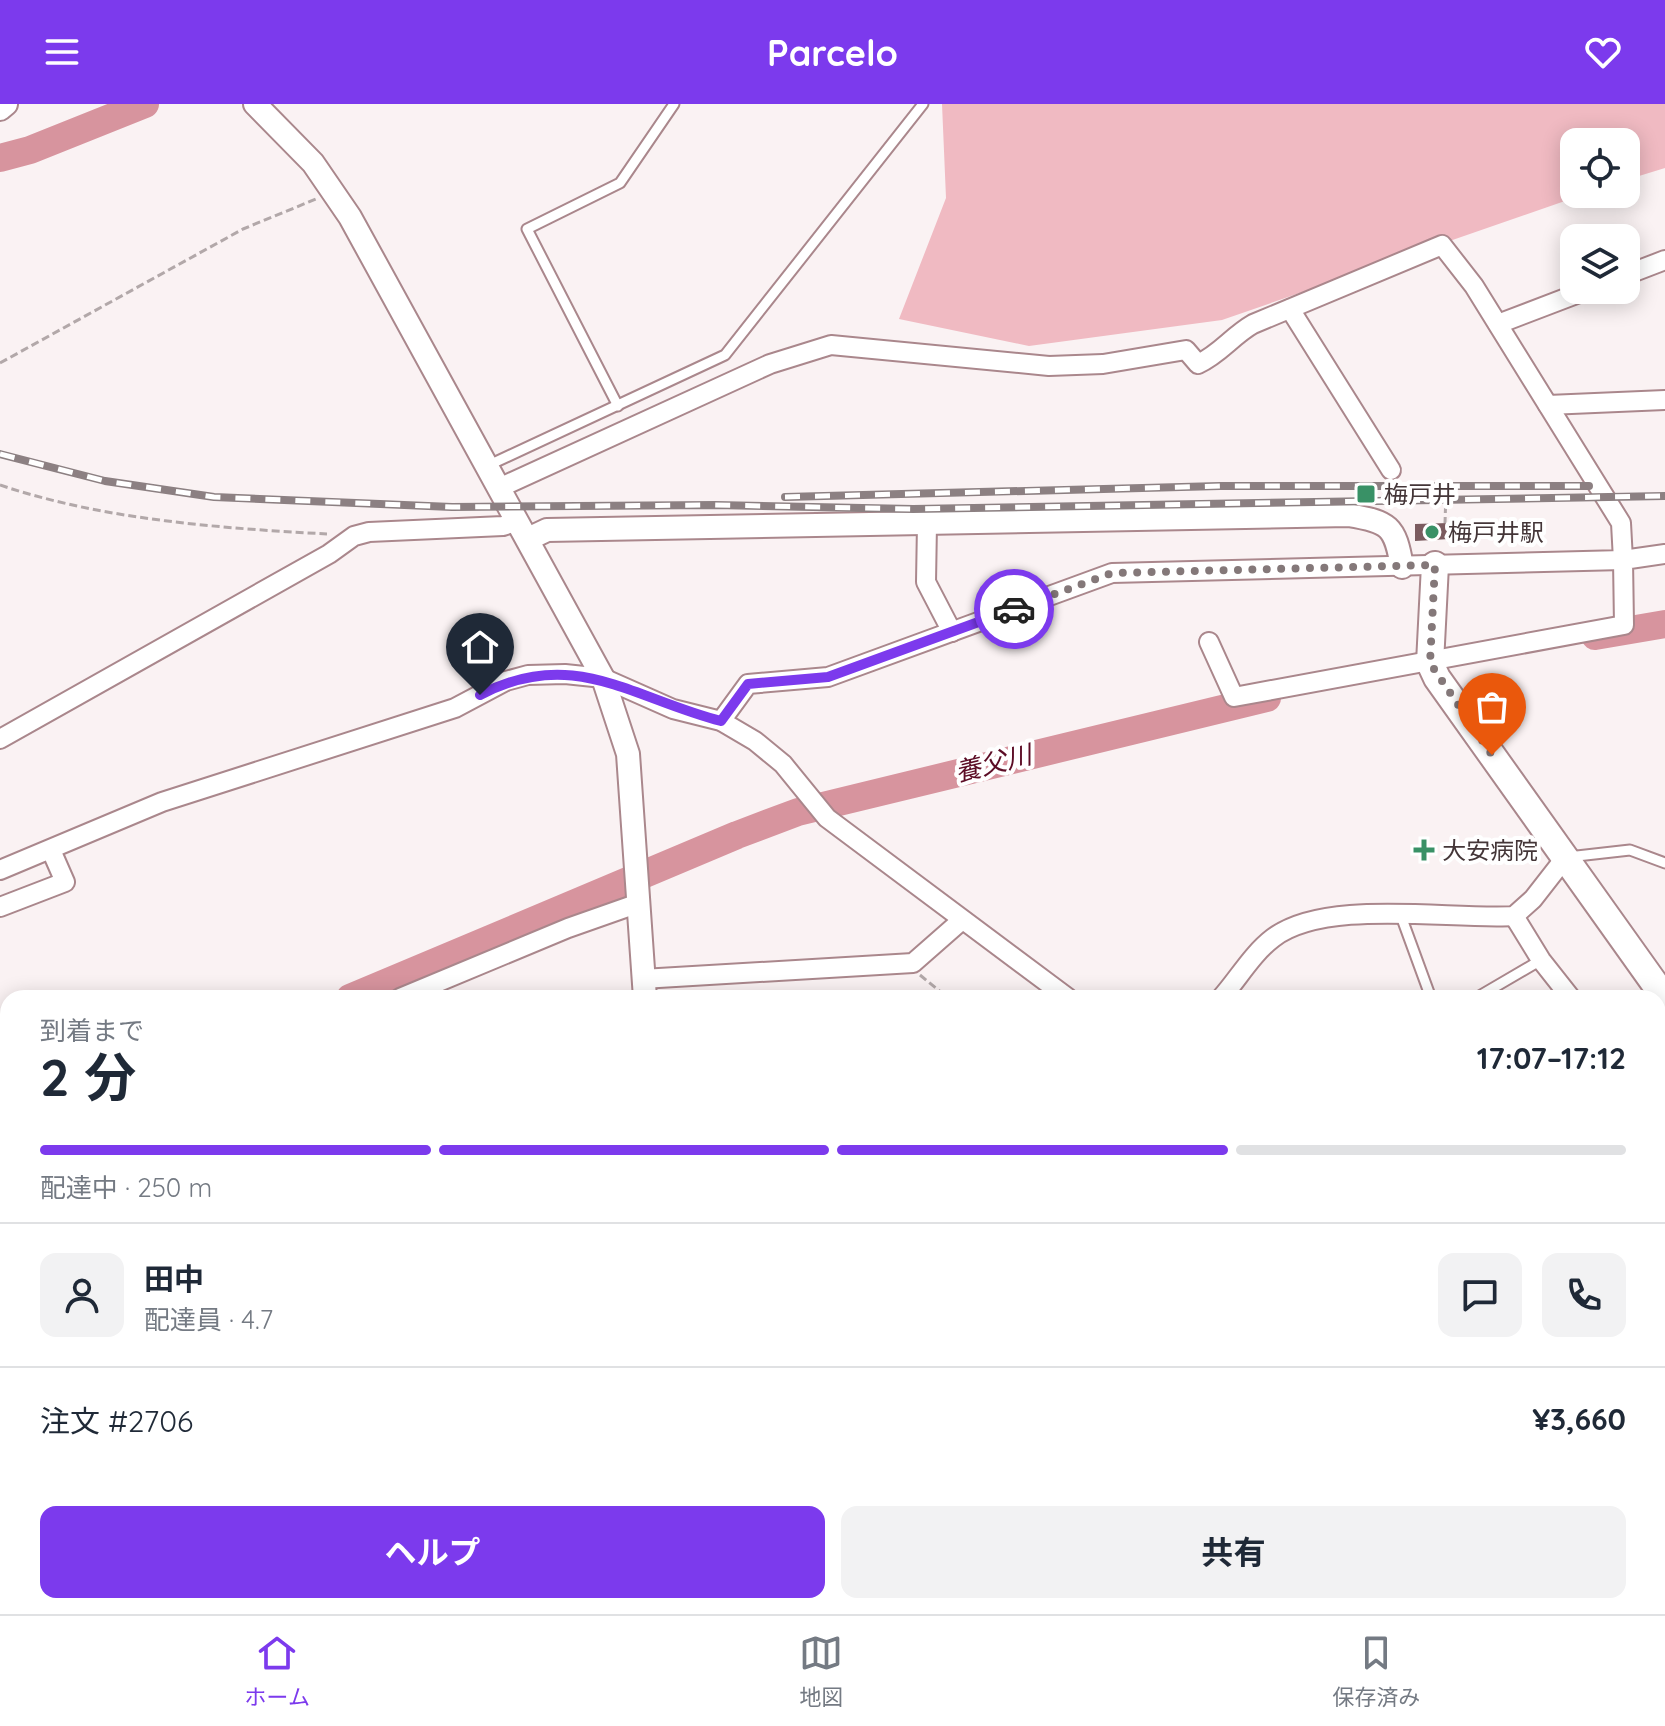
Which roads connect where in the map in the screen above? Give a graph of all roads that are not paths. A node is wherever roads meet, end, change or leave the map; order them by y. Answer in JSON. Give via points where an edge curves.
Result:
{"nodes":[{"id":1,"x":6,"y":104,"type":"edge"},
{"id":2,"x":255,"y":104,"type":"edge"},
{"id":3,"x":674,"y":104,"type":"edge"},
{"id":4,"x":923,"y":104,"type":"edge"},
{"id":5,"x":0,"y":109,"type":"edge"},
{"id":6,"x":1665,"y":260,"type":"edge"},
{"id":7,"x":1640,"y":270,"type":"edge"},
{"id":8,"x":1560,"y":300,"type":"edge"},
{"id":9,"x":1290,"y":309,"type":"junction"},
{"id":10,"x":1498,"y":324,"type":"junction"},
{"id":11,"x":1665,"y":400,"type":"edge"},
{"id":12,"x":1548,"y":405,"type":"junction"},
{"id":13,"x":618,"y":406,"type":"junction"},
{"id":14,"x":487,"y":466,"type":"junction"},
{"id":15,"x":1391,"y":470,"type":"dead end"},
{"id":16,"x":499,"y":488,"type":"junction"},
{"id":17,"x":927,"y":524,"type":"junction"},
{"id":18,"x":523,"y":530,"type":"junction"},
{"id":19,"x":1665,"y":554,"type":"edge"},
{"id":20,"x":1623,"y":560,"type":"junction"},
{"id":21,"x":1435,"y":565,"type":"junction"},
{"id":22,"x":1402,"y":567,"type":"junction"},
{"id":23,"x":952,"y":632,"type":"junction"},
{"id":24,"x":1209,"y":642,"type":"dead end"},
{"id":25,"x":1432,"y":667,"type":"junction"},
{"id":26,"x":603,"y":678,"type":"junction"},
{"id":27,"x":721,"y":721,"type":"junction"},
{"id":28,"x":0,"y":739,"type":"edge"},
{"id":29,"x":51,"y":850,"type":"junction"},
{"id":30,"x":1565,"y":858,"type":"junction"},
{"id":31,"x":1665,"y":863,"type":"edge"},
{"id":32,"x":0,"y":870,"type":"edge"},
{"id":33,"x":638,"y":899,"type":"junction"},
{"id":34,"x":0,"y":907,"type":"edge"},
{"id":35,"x":1401,"y":916,"type":"junction"},
{"id":36,"x":1514,"y":916,"type":"junction"},
{"id":37,"x":962,"y":920,"type":"junction"},
{"id":38,"x":1541,"y":960,"type":"junction"},
{"id":39,"x":643,"y":988,"type":"edge"},
{"id":40,"x":419,"y":990,"type":"edge"},
{"id":41,"x":1057,"y":990,"type":"edge"},
{"id":42,"x":1227,"y":990,"type":"edge"},
{"id":43,"x":1428,"y":990,"type":"edge"},
{"id":44,"x":1490,"y":990,"type":"edge"},
{"id":45,"x":1565,"y":990,"type":"edge"},
{"id":46,"x":1659,"y":990,"type":"edge"},
{"id":47,"x":154,"y":1614,"type":"edge"},
{"id":48,"x":239,"y":1614,"type":"edge"}],
"edges":[{"from":1,"to":5,"type":"street"},
{"from":2,"to":14,"type":"street","via":[[335,191]]},
{"from":3,"to":13,"type":"lane","via":[[620,183],[527,229]]},
{"from":4,"to":13,"type":"lane","via":[[725,355]]},
{"from":6,"to":7,"type":"street"},
{"from":8,"to":10,"type":"street"},
{"from":9,"to":10,"type":"street","via":[[1442,245]]},
{"from":9,"to":15,"type":"street"},
{"from":9,"to":16,"type":"street","via":[[1239,332],[1216,356],[1198,364],[1186,350],[1103,364],[1049,366],[831,345],[770,364]]},
{"from":10,"to":12,"type":"street"},
{"from":11,"to":12,"type":"street"},
{"from":12,"to":20,"type":"street","via":[[1621,523]]},
{"from":13,"to":14,"type":"lane"},
{"from":14,"to":16,"type":"street"},
{"from":16,"to":18,"type":"street"},
{"from":17,"to":18,"type":"street"},
{"from":17,"to":22,"type":"street","via":[[1348,515],[1383,521],[1396,536]]},
{"from":17,"to":23,"type":"street","via":[[926,582]]},
{"from":18,"to":26,"type":"street"},
{"from":18,"to":28,"type":"street","via":[[503,526],[354,536]]},
{"from":19,"to":20,"type":"street"},
{"from":20,"to":21,"type":"street"},
{"from":20,"to":25,"type":"street","via":[[1624,625]]},
{"from":21,"to":22,"type":"street"},
{"from":21,"to":25,"type":"main road"},
{"from":22,"to":23,"type":"street","via":[[1112,573]]},
{"from":23,"to":27,"type":"street","via":[[828,677],[748,684]]},
{"from":24,"to":25,"type":"street","via":[[1234,697]]},
{"from":25,"to":30,"type":"main road"},
{"from":26,"to":27,"type":"street","via":[[673,709]]},
{"from":26,"to":29,"type":"street","via":[[528,675],[506,681],[455,708],[162,802]]},
{"from":26,"to":33,"type":"street","via":[[628,754]]},
{"from":27,"to":37,"type":"street","via":[[783,764],[827,818]]},
{"from":29,"to":32,"type":"street"},
{"from":29,"to":34,"type":"street","via":[[65,882]]},
{"from":30,"to":31,"type":"lane","via":[[1630,850]]},
{"from":30,"to":36,"type":"street"},
{"from":30,"to":46,"type":"main road"},
{"from":33,"to":39,"type":"street"},
{"from":33,"to":40,"type":"street"},
{"from":35,"to":36,"type":"street"},
{"from":35,"to":42,"type":"street","via":[[1341,916],[1291,927],[1258,952]]},
{"from":35,"to":43,"type":"lane"},
{"from":36,"to":38,"type":"street"},
{"from":37,"to":39,"type":"street","via":[[913,963]]},
{"from":37,"to":41,"type":"street"},
{"from":38,"to":44,"type":"lane"},
{"from":38,"to":45,"type":"street"},
{"from":47,"to":48,"type":"street"}]}
